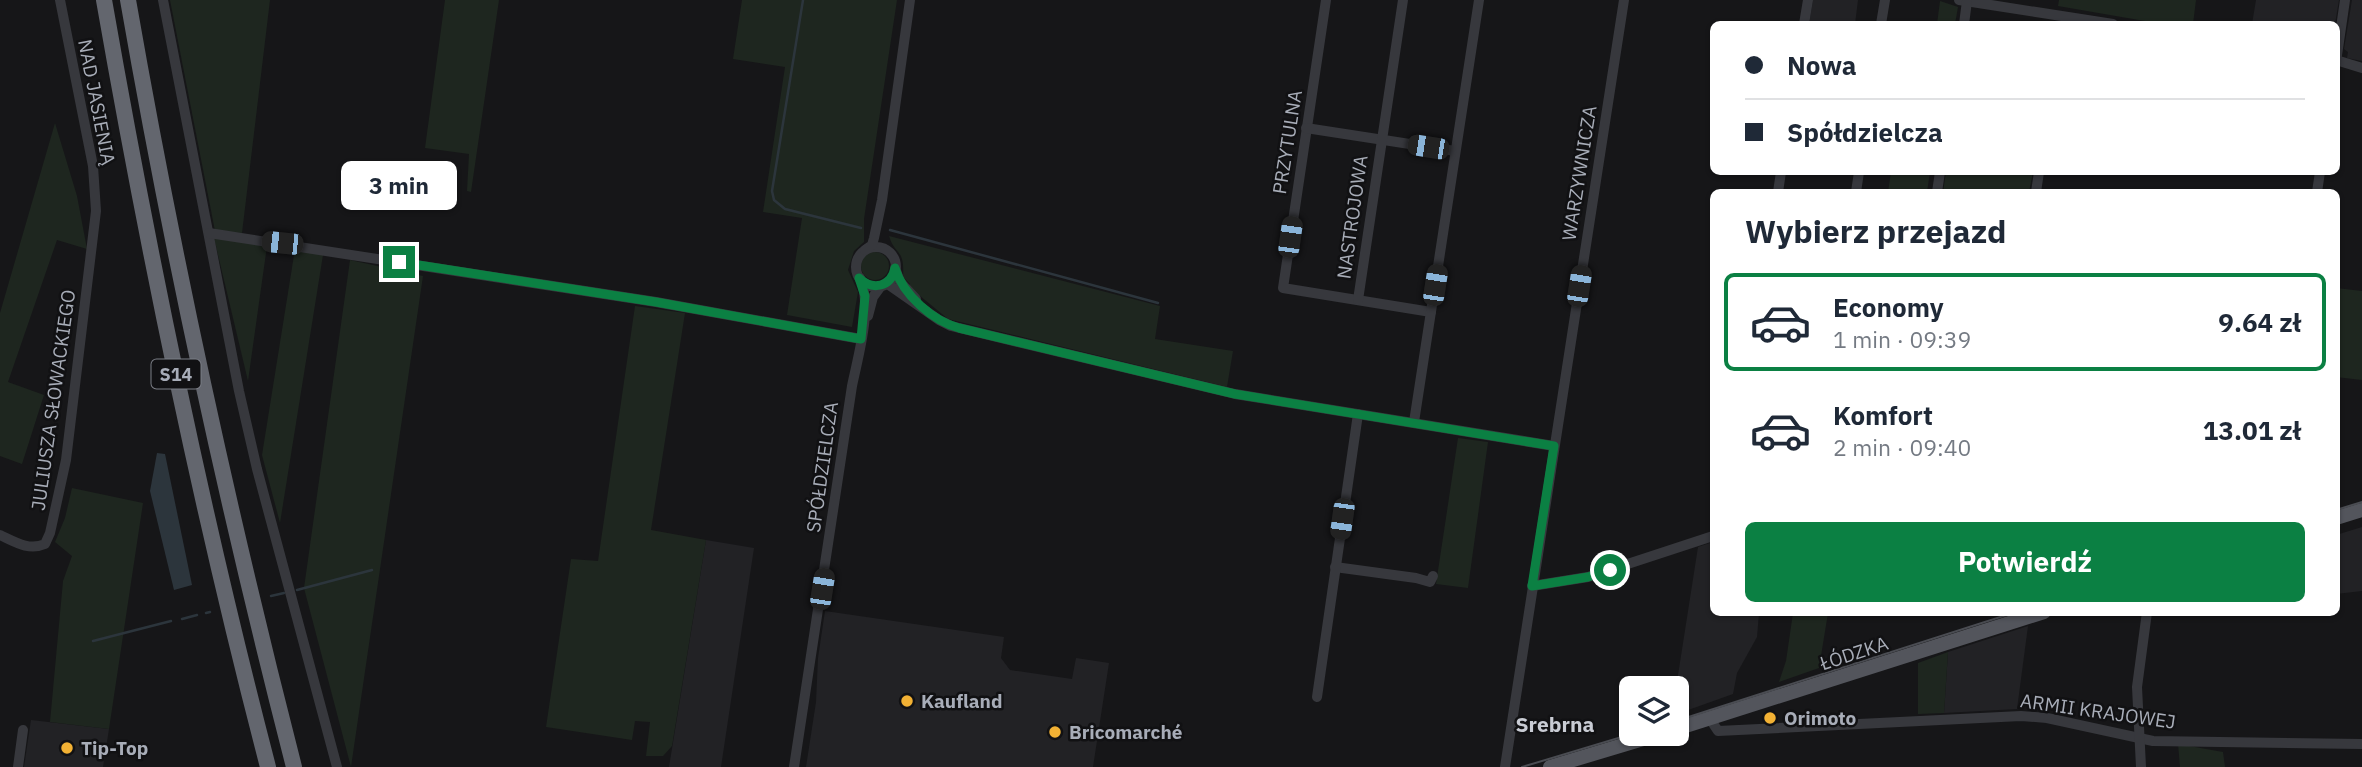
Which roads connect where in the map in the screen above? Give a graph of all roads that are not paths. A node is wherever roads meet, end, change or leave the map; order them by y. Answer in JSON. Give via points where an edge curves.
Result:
{"nodes":[{"id":1,"x":60,"y":0,"type":"edge"},
{"id":2,"x":103,"y":0,"type":"edge"},
{"id":3,"x":128,"y":0,"type":"edge"},
{"id":4,"x":163,"y":0,"type":"edge"},
{"id":5,"x":910,"y":0,"type":"edge"},
{"id":6,"x":1326,"y":0,"type":"edge"},
{"id":7,"x":1402,"y":0,"type":"edge"},
{"id":8,"x":1479,"y":0,"type":"edge"},
{"id":9,"x":1624,"y":0,"type":"edge"},
{"id":10,"x":1808,"y":0,"type":"edge"},
{"id":11,"x":1885,"y":0,"type":"edge"},
{"id":12,"x":2345,"y":0,"type":"edge"},
{"id":13,"x":1963,"y":1,"type":"edge"},
{"id":14,"x":2062,"y":20,"type":"edge"},
{"id":15,"x":1804,"y":21,"type":"edge"},
{"id":16,"x":1882,"y":21,"type":"edge"},
{"id":17,"x":1964,"y":21,"type":"edge"},
{"id":18,"x":2340,"y":34,"type":"edge"},
{"id":19,"x":2340,"y":62,"type":"edge"},
{"id":20,"x":2362,"y":68,"type":"edge"},
{"id":21,"x":1306,"y":128,"type":"junction"},
{"id":22,"x":1381,"y":139,"type":"junction"},
{"id":23,"x":1455,"y":151,"type":"junction"},
{"id":24,"x":882,"y":200,"type":"junction"},
{"id":25,"x":96,"y":211,"type":"joint"},
{"id":26,"x":209,"y":233,"type":"junction"},
{"id":27,"x":865,"y":250,"type":"junction"},
{"id":28,"x":891,"y":255,"type":"junction"},
{"id":29,"x":895,"y":268,"type":"junction"},
{"id":30,"x":859,"y":278,"type":"junction"},
{"id":31,"x":883,"y":284,"type":"junction"},
{"id":32,"x":899,"y":293,"type":"junction"},
{"id":33,"x":1358,"y":300,"type":"junction"},
{"id":34,"x":872,"y":301,"type":"junction"},
{"id":35,"x":928,"y":312,"type":"junction"},
{"id":36,"x":1431,"y":312,"type":"junction"},
{"id":37,"x":862,"y":335,"type":"junction"},
{"id":38,"x":1358,"y":414,"type":"junction"},
{"id":39,"x":1415,"y":422,"type":"junction"},
{"id":40,"x":1554,"y":446,"type":"junction"},
{"id":41,"x":2362,"y":510,"type":"edge"},
{"id":42,"x":2340,"y":517,"type":"edge"},
{"id":43,"x":0,"y":535,"type":"edge"},
{"id":44,"x":1710,"y":537,"type":"edge"},
{"id":45,"x":1335,"y":567,"type":"junction"},
{"id":46,"x":1433,"y":576,"type":"dead end"},
{"id":47,"x":1532,"y":586,"type":"junction"},
{"id":48,"x":2032,"y":616,"type":"edge"},
{"id":49,"x":2146,"y":616,"type":"edge"},
{"id":50,"x":1317,"y":697,"type":"dead end"},
{"id":51,"x":1710,"y":719,"type":"junction"},
{"id":52,"x":1689,"y":725,"type":"edge"},
{"id":53,"x":23,"y":730,"type":"dead end"},
{"id":54,"x":2139,"y":737,"type":"junction"},
{"id":55,"x":2362,"y":744,"type":"edge"},
{"id":56,"x":1620,"y":746,"type":"edge"},
{"id":57,"x":18,"y":767,"type":"edge"},
{"id":58,"x":268,"y":767,"type":"edge"},
{"id":59,"x":294,"y":767,"type":"edge"},
{"id":60,"x":337,"y":767,"type":"edge"},
{"id":61,"x":794,"y":767,"type":"edge"},
{"id":62,"x":1505,"y":767,"type":"edge"},
{"id":63,"x":1550,"y":767,"type":"edge"},
{"id":64,"x":2141,"y":767,"type":"edge"}],
"edges":[{"from":1,"to":25,"type":"street","name":"NAD JASIENIĄ","via":[[93,166]]},
{"from":2,"to":58,"type":"highway","number":"S14","via":[[166,326]]},
{"from":3,"to":59,"type":"highway","number":"S14","via":[[205,392]]},
{"from":4,"to":26,"type":"street"},
{"from":5,"to":24,"type":"street"},
{"from":6,"to":21,"type":"street","name":"PRZYTULNA"},
{"from":7,"to":22,"type":"street","name":"NASTROJOWA"},
{"from":8,"to":23,"type":"street"},
{"from":9,"to":40,"type":"street","name":"WARZYWNICZA"},
{"from":10,"to":15,"type":"street"},
{"from":11,"to":16,"type":"street"},
{"from":12,"to":18,"type":"street"},
{"from":13,"to":14,"type":"street"},
{"from":13,"to":17,"type":"street"},
{"from":19,"to":20,"type":"street"},
{"from":21,"to":22,"type":"street","name":"NASTROJOWA"},
{"from":21,"to":33,"type":"street","name":"PRZYTULNA","via":[[1283,288]]},
{"from":22,"to":23,"type":"street","name":"NASTROJOWA"},
{"from":22,"to":33,"type":"street","name":"NASTROJOWA"},
{"from":23,"to":36,"type":"street"},
{"from":24,"to":27,"type":"street","via":[[872,244]]},
{"from":24,"to":28,"type":"street","via":[[883,240]]},
{"from":25,"to":43,"type":"street","name":"JULIUSZA SŁOWACKIEGO","via":[[66,460],[50,533],[37,548]]},
{"from":26,"to":37,"type":"street"},
{"from":26,"to":60,"type":"street","via":[[257,469]]},
{"from":27,"to":28,"type":"street","via":[[881,248]]},
{"from":27,"to":30,"type":"street","via":[[856,262]]},
{"from":28,"to":29,"type":"street"},
{"from":29,"to":31,"type":"street"},
{"from":29,"to":35,"type":"street","via":[[900,282]]},
{"from":30,"to":31,"type":"street","via":[[867,285]]},
{"from":30,"to":37,"type":"street","via":[[865,296]]},
{"from":31,"to":32,"type":"street"},
{"from":31,"to":34,"type":"street"},
{"from":32,"to":34,"type":"street","via":[[882,293]]},
{"from":32,"to":35,"type":"street"},
{"from":33,"to":36,"type":"street"},
{"from":34,"to":37,"type":"street"},
{"from":35,"to":38,"type":"street","via":[[951,326],[1155,376]]},
{"from":36,"to":39,"type":"street"},
{"from":37,"to":61,"type":"street","name":"SPÓŁDZIELCZA"},
{"from":38,"to":39,"type":"street"},
{"from":38,"to":45,"type":"street"},
{"from":39,"to":40,"type":"street"},
{"from":40,"to":47,"type":"street","name":"WARZYWNICZA"},
{"from":41,"to":42,"type":"main road"},
{"from":44,"to":47,"type":"street","via":[[1588,577]]},
{"from":45,"to":46,"type":"street","via":[[1424,582]]},
{"from":45,"to":50,"type":"street"},
{"from":47,"to":62,"type":"street","name":"WARZYWNICZA"},
{"from":48,"to":51,"type":"main road","name":"ŁÓDZKA"},
{"from":49,"to":54,"type":"street","via":[[2138,680]]},
{"from":51,"to":52,"type":"main road","name":"ŁÓDZKA"},
{"from":51,"to":54,"type":"street","name":"ARMII KRAJOWEJ","via":[[1718,731],[2021,716]]},
{"from":53,"to":57,"type":"street"},
{"from":54,"to":55,"type":"street","name":"ARMII KRAJOWEJ","via":[[2153,741]]},
{"from":54,"to":64,"type":"street"},
{"from":56,"to":63,"type":"main road"}]}
